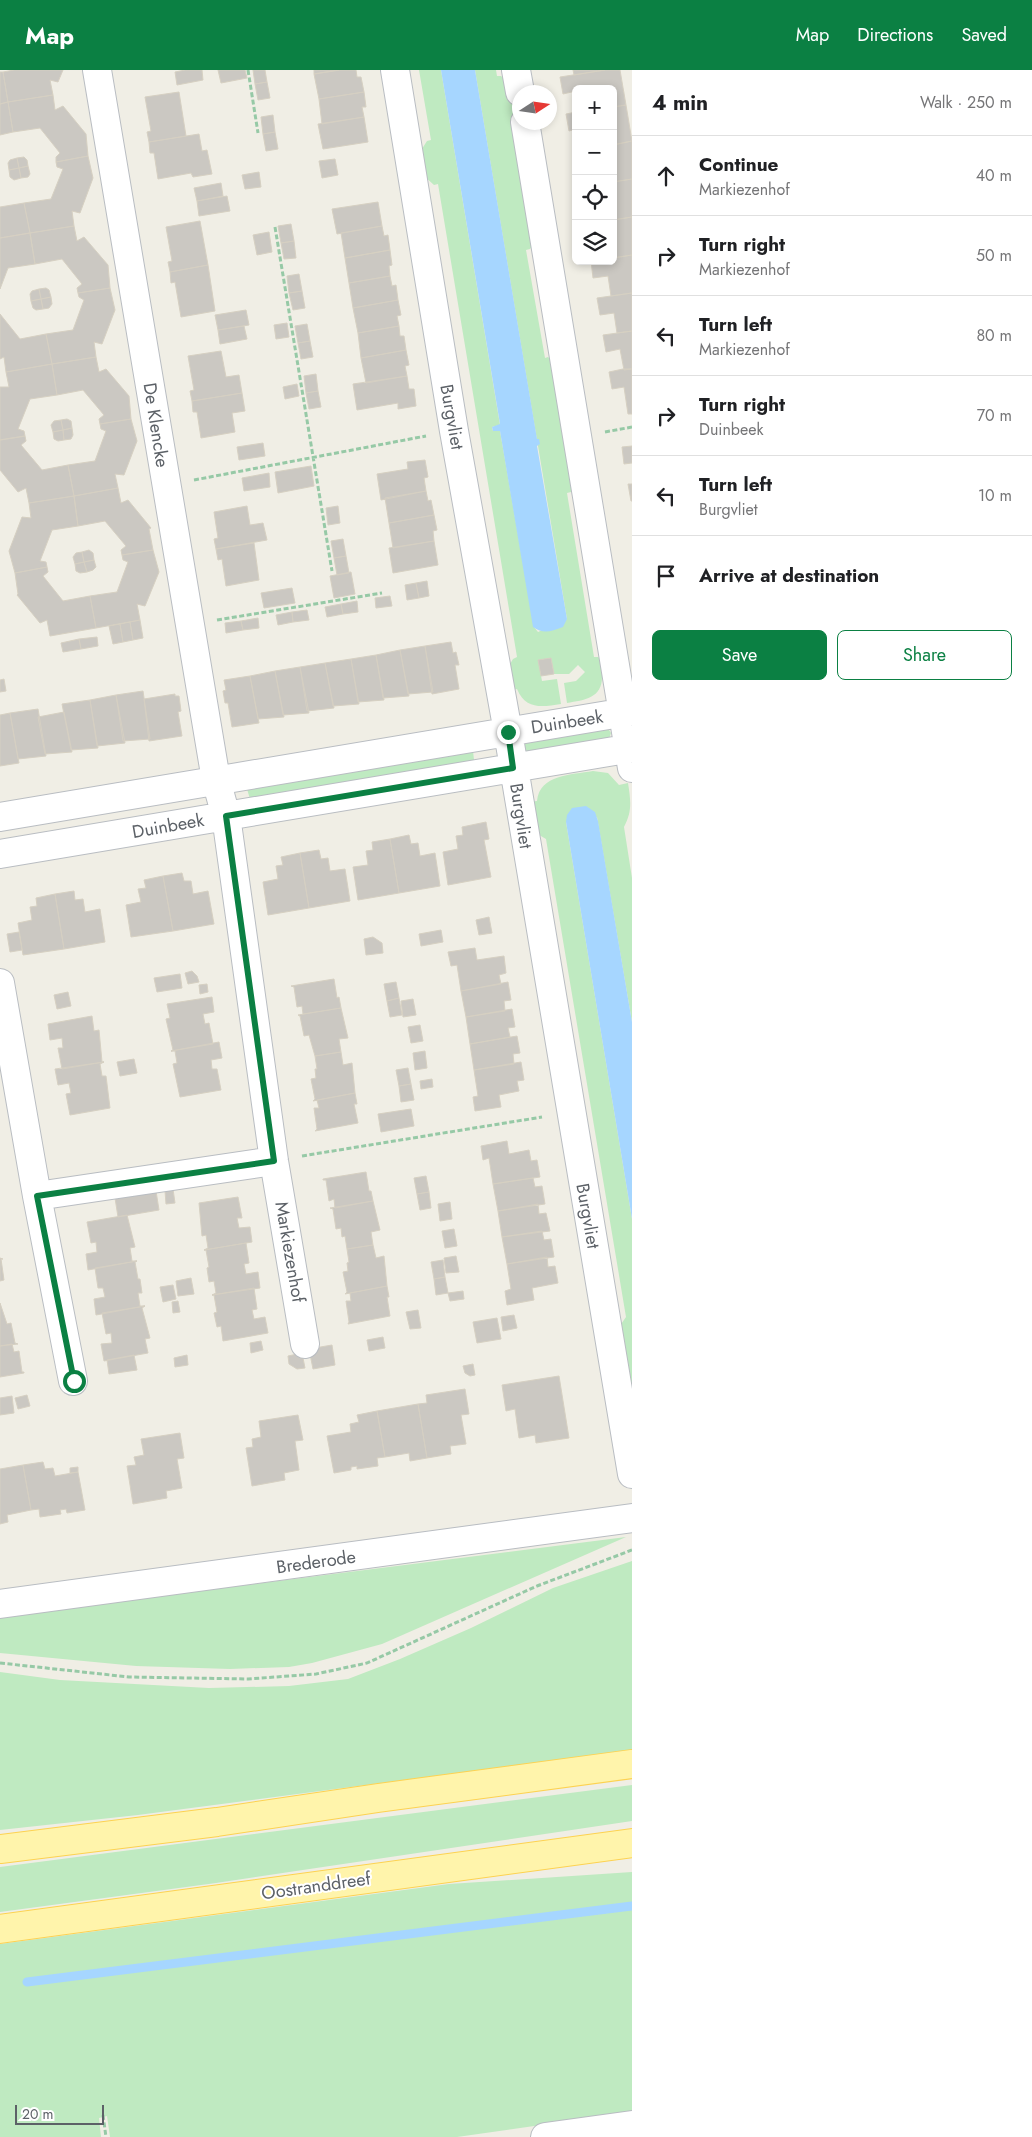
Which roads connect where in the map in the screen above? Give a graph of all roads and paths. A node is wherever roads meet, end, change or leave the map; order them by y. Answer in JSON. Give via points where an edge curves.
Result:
{"nodes":[{"id":1,"x":97,"y":70,"type":"edge"},
{"id":2,"x":248,"y":70,"type":"edge"},
{"id":3,"x":395,"y":70,"type":"edge"},
{"id":4,"x":516,"y":70,"type":"edge"},
{"id":5,"x":519,"y":85,"type":"edge"},
{"id":6,"x":526,"y":130,"type":"edge"},
{"id":7,"x":258,"y":133,"type":"dead end"},
{"id":8,"x":275,"y":227,"type":"dead end"},
{"id":9,"x":454,"y":431,"type":"junction"},
{"id":10,"x":312,"y":458,"type":"junction"},
{"id":11,"x":166,"y":485,"type":"junction"},
{"id":12,"x":332,"y":571,"type":"dead end"},
{"id":13,"x":382,"y":593,"type":"dead end"},
{"id":14,"x":190,"y":625,"type":"junction"},
{"id":15,"x":628,"y":712,"type":"edge"},
{"id":16,"x":508,"y":732,"type":"junction"},
{"id":17,"x":631,"y":755,"type":"edge"},
{"id":18,"x":513,"y":768,"type":"junction"},
{"id":19,"x":216,"y":780,"type":"junction"},
{"id":20,"x":226,"y":816,"type":"junction"},
{"id":21,"x":0,"y":817,"type":"edge"},
{"id":22,"x":0,"y":854,"type":"edge"},
{"id":23,"x":0,"y":983,"type":"edge"},
{"id":24,"x":570,"y":1113,"type":"junction"},
{"id":25,"x":274,"y":1161,"type":"junction"},
{"id":26,"x":37,"y":1196,"type":"junction"},
{"id":27,"x":305,"y":1344,"type":"dead end"},
{"id":28,"x":74,"y":1381,"type":"dead end"},
{"id":29,"x":632,"y":1474,"type":"edge"},
{"id":30,"x":632,"y":1518,"type":"edge"},
{"id":31,"x":632,"y":1550,"type":"edge"},
{"id":32,"x":0,"y":1604,"type":"edge"},
{"id":33,"x":0,"y":1663,"type":"edge"},
{"id":34,"x":632,"y":1764,"type":"edge"},
{"id":35,"x":632,"y":1844,"type":"edge"},
{"id":36,"x":0,"y":1849,"type":"edge"},
{"id":37,"x":0,"y":1929,"type":"edge"},
{"id":38,"x":103,"y":2115,"type":"dead end"},
{"id":39,"x":632,"y":2125,"type":"edge"},
{"id":40,"x":106,"y":2137,"type":"edge"},
{"id":41,"x":545,"y":2137,"type":"edge"}],
"edges":[{"from":1,"to":11,"type":"street","name":"De Klencke"},
{"from":2,"to":7,"type":"path"},
{"from":3,"to":9,"type":"street","name":"Burgvliet"},
{"from":4,"to":5,"type":"street"},
{"from":6,"to":15,"type":"street"},
{"from":8,"to":10,"type":"path"},
{"from":9,"to":10,"type":"path"},
{"from":9,"to":16,"type":"street","name":"Burgvliet"},
{"from":10,"to":11,"type":"path"},
{"from":10,"to":12,"type":"path"},
{"from":11,"to":14,"type":"street","name":"De Klencke"},
{"from":13,"to":14,"type":"path"},
{"from":14,"to":19,"type":"street","name":"De Klencke"},
{"from":15,"to":16,"type":"street","name":"Duinbeek"},
{"from":15,"to":17,"type":"street"},
{"from":16,"to":18,"type":"street","name":"Burgvliet"},
{"from":16,"to":19,"type":"street","name":"Duinbeek"},
{"from":17,"to":18,"type":"street","name":"Duinbeek"},
{"from":18,"to":20,"type":"street","name":"Duinbeek"},
{"from":18,"to":24,"type":"street","name":"Burgvliet"},
{"from":19,"to":20,"type":"street","name":"Markiezenhof"},
{"from":19,"to":21,"type":"street","name":"Duinbeek"},
{"from":20,"to":22,"type":"street","name":"Duinbeek"},
{"from":20,"to":25,"type":"street","name":"Markiezenhof"},
{"from":23,"to":26,"type":"street"},
{"from":24,"to":25,"type":"path"},
{"from":24,"to":29,"type":"street","name":"Burgvliet"},
{"from":25,"to":26,"type":"street"},
{"from":25,"to":27,"type":"street","name":"Markiezenhof"},
{"from":26,"to":28,"type":"street"},
{"from":30,"to":32,"type":"street","name":"Brederode"},
{"from":31,"to":33,"type":"path","via":[[536,1586],[367,1663],[316,1674],[248,1679],[129,1677]]},
{"from":34,"to":36,"type":"main road"},
{"from":35,"to":37,"type":"main road","name":"Oostranddreef"},
{"from":38,"to":40,"type":"path"},
{"from":39,"to":41,"type":"street"}]}
